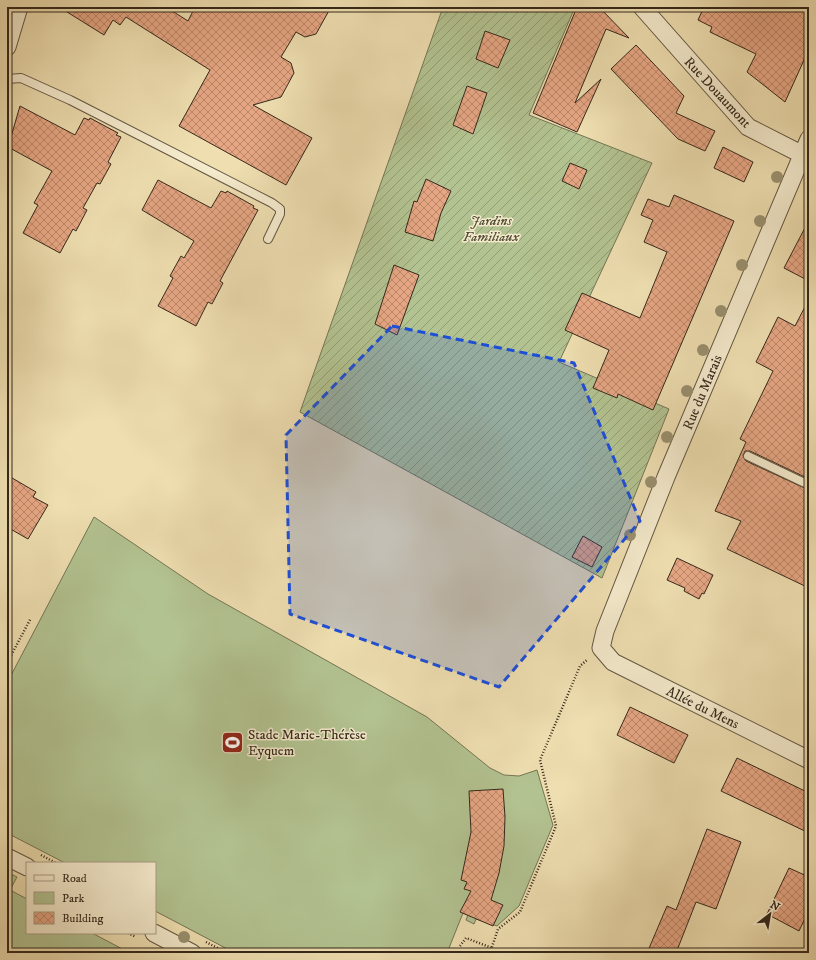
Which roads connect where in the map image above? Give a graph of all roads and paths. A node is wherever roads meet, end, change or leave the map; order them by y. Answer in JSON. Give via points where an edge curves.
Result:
{"nodes":[{"id":1,"x":19,"y":7,"type":"edge"},
{"id":2,"x":642,"y":7,"type":"edge"},
{"id":3,"x":7,"y":47,"type":"edge"},
{"id":4,"x":7,"y":79,"type":"edge"},
{"id":5,"x":809,"y":139,"type":"edge"},
{"id":6,"x":806,"y":156,"type":"edge"},
{"id":7,"x":268,"y":239,"type":"dead end"},
{"id":8,"x":748,"y":456,"type":"dead end"},
{"id":9,"x":809,"y":485,"type":"edge"},
{"id":10,"x":31,"y":618,"type":"dead end"},
{"id":11,"x":601,"y":648,"type":"junction"},
{"id":12,"x":7,"y":663,"type":"edge"},
{"id":13,"x":809,"y":760,"type":"edge"},
{"id":14,"x":7,"y":857,"type":"edge"},
{"id":15,"x":26,"y":866,"type":"edge"},
{"id":16,"x":156,"y":934,"type":"edge"},
{"id":17,"x":460,"y":946,"type":"dead end"},
{"id":18,"x":492,"y":948,"type":"junction"},
{"id":19,"x":192,"y":953,"type":"edge"},
{"id":20,"x":490,"y":953,"type":"edge"}],
"edges":[{"from":1,"to":3,"type":"street"},
{"from":2,"to":6,"type":"street","name":"Rue Douaumont","via":[[748,127]]},
{"from":4,"to":7,"type":"lane","via":[[21,78],[70,100],[272,203],[280,209],[280,214]]},
{"from":5,"to":6,"type":"street","name":"Rue du Marais"},
{"from":6,"to":11,"type":"street","name":"Rue du Marais","via":[[666,477],[605,631]]},
{"from":8,"to":9,"type":"lane"},
{"from":10,"to":12,"type":"path"},
{"from":11,"to":13,"type":"street","name":"Allée du Mens","via":[[613,662]]},
{"from":11,"to":18,"type":"path","via":[[580,666],[540,760],[556,826],[520,912],[498,929]]},
{"from":14,"to":15,"type":"street"},
{"from":16,"to":19,"type":"street"},
{"from":17,"to":18,"type":"path","via":[[466,938]]},
{"from":18,"to":20,"type":"path"}]}
